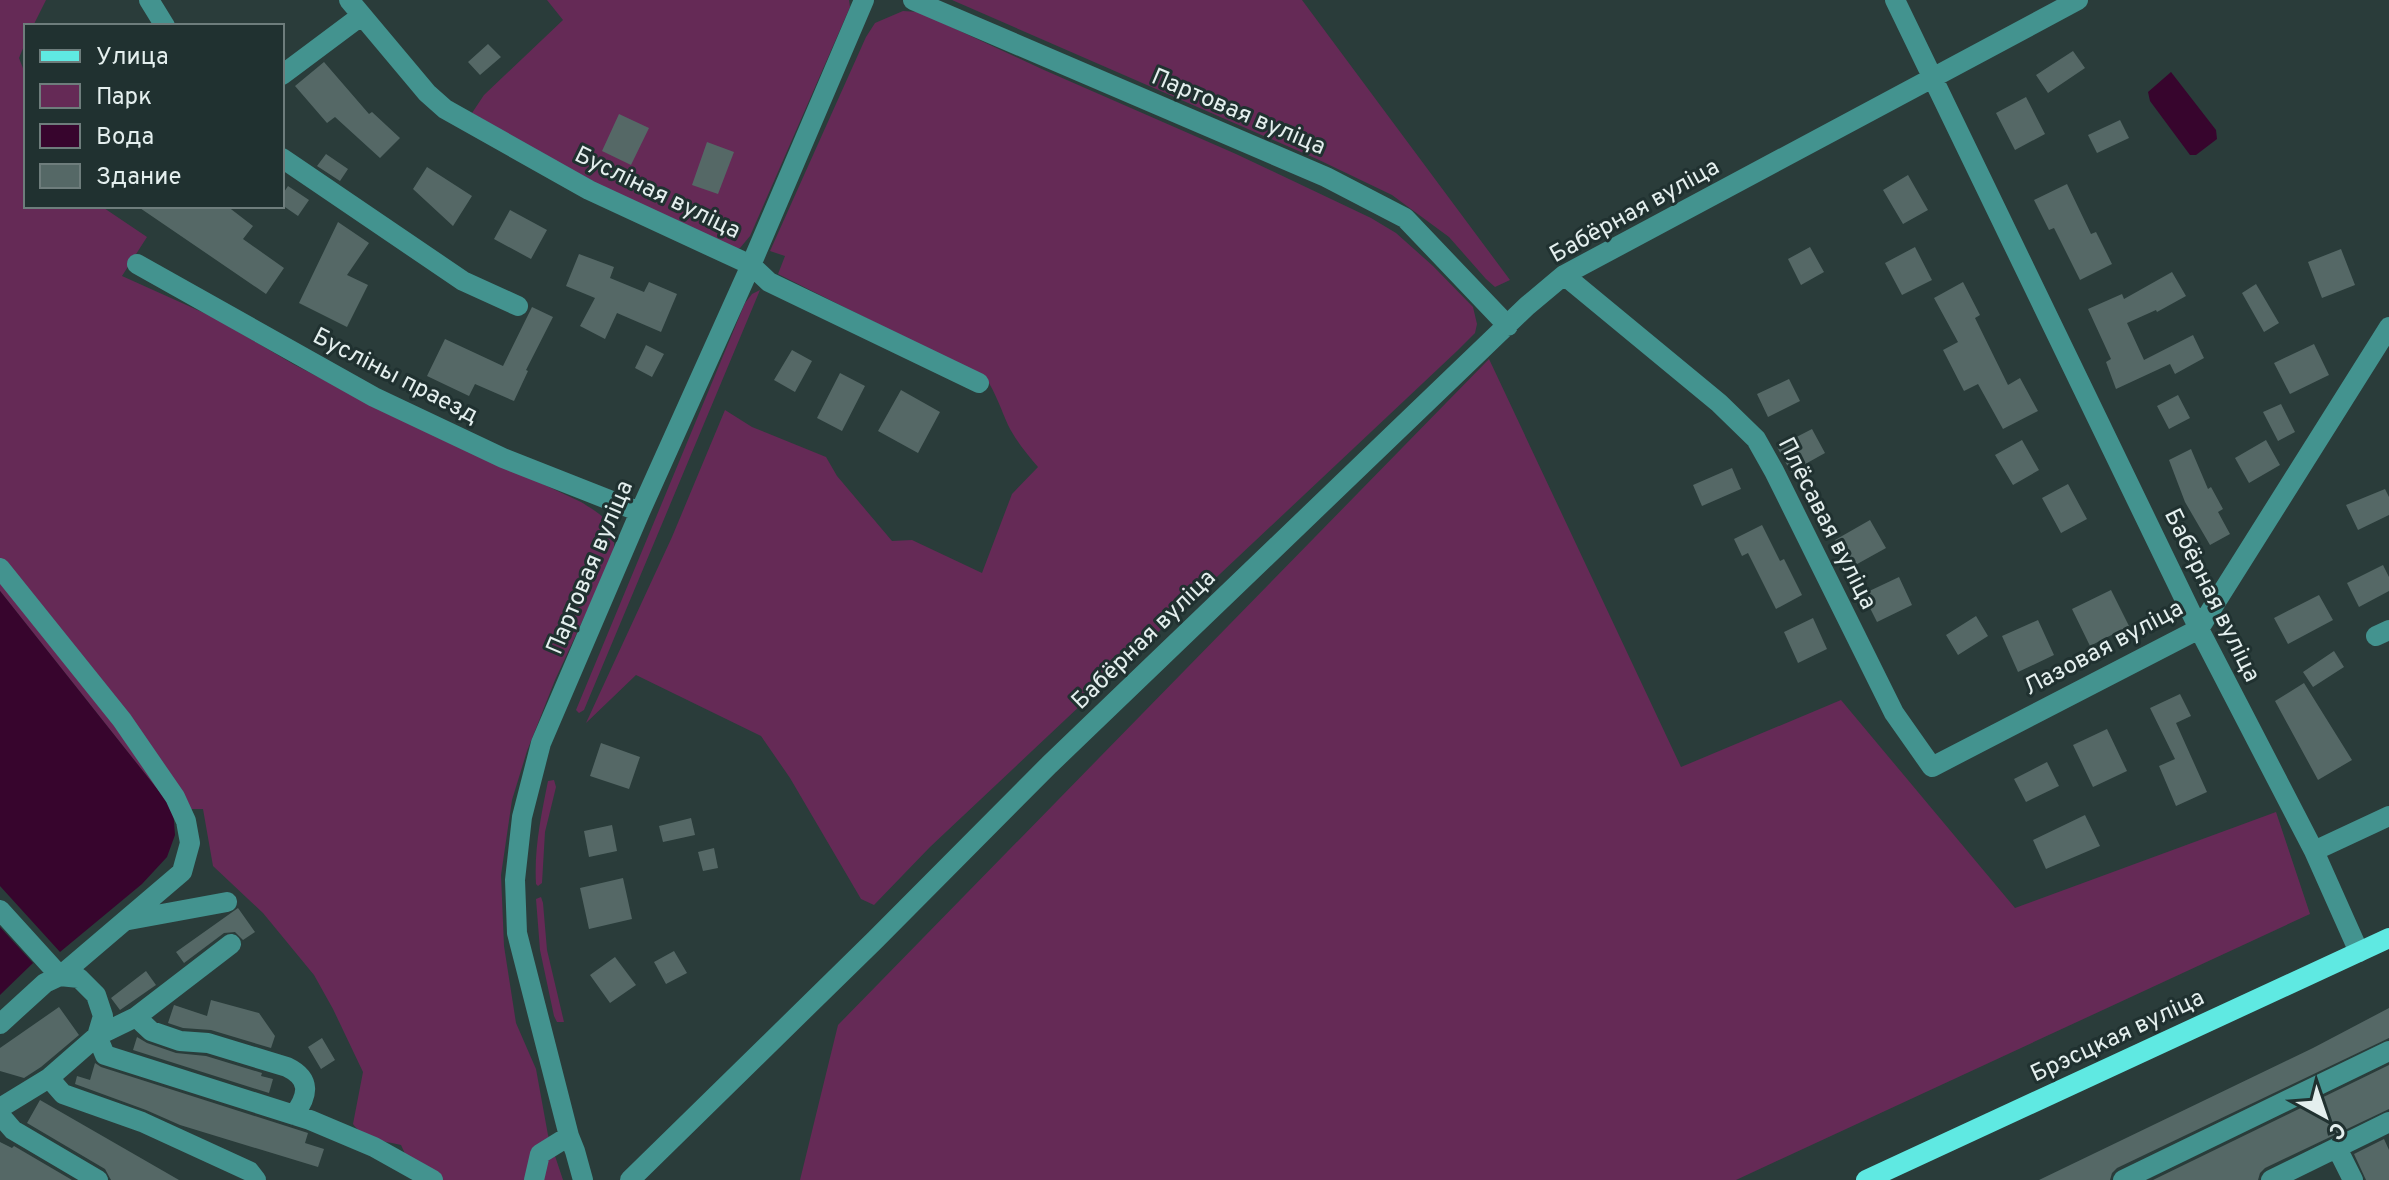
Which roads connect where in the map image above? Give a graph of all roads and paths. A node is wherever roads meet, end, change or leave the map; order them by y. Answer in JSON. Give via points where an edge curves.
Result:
{"nodes":[{"id":1,"x":149,"y":0,"type":"edge"},
{"id":2,"x":864,"y":0,"type":"edge"},
{"id":3,"x":913,"y":0,"type":"edge"},
{"id":4,"x":1895,"y":0,"type":"edge"},
{"id":5,"x":2078,"y":0,"type":"edge"},
{"id":6,"x":355,"y":8,"type":"edge"},
{"id":7,"x":164,"y":24,"type":"edge"},
{"id":8,"x":284,"y":73,"type":"edge"},
{"id":9,"x":1932,"y":78,"type":"junction"},
{"id":10,"x":284,"y":159,"type":"edge"},
{"id":11,"x":137,"y":264,"type":"dead end"},
{"id":12,"x":751,"y":265,"type":"junction"},
{"id":13,"x":1564,"y":275,"type":"junction"},
{"id":14,"x":518,"y":306,"type":"dead end"},
{"id":15,"x":1508,"y":326,"type":"junction"},
{"id":16,"x":2389,"y":327,"type":"edge"},
{"id":17,"x":979,"y":383,"type":"dead end"},
{"id":18,"x":640,"y":512,"type":"junction"},
{"id":19,"x":0,"y":568,"type":"edge"},
{"id":20,"x":2199,"y":629,"type":"junction"},
{"id":21,"x":1932,"y":767,"type":"joint"},
{"id":22,"x":2389,"y":816,"type":"edge"},
{"id":23,"x":2314,"y":851,"type":"junction"},
{"id":24,"x":227,"y":902,"type":"dead end"},
{"id":25,"x":0,"y":910,"type":"edge"},
{"id":26,"x":126,"y":920,"type":"junction"},
{"id":27,"x":2389,"y":938,"type":"edge"},
{"id":28,"x":231,"y":944,"type":"dead end"},
{"id":29,"x":2359,"y":952,"type":"junction"},
{"id":30,"x":60,"y":976,"type":"junction"},
{"id":31,"x":136,"y":1017,"type":"junction"},
{"id":32,"x":0,"y":1024,"type":"edge"},
{"id":33,"x":97,"y":1036,"type":"junction"},
{"id":34,"x":2389,"y":1051,"type":"edge"},
{"id":35,"x":49,"y":1078,"type":"junction"},
{"id":36,"x":0,"y":1108,"type":"edge"},
{"id":37,"x":0,"y":1115,"type":"edge"},
{"id":38,"x":294,"y":1115,"type":"junction"},
{"id":39,"x":2389,"y":1123,"type":"edge"},
{"id":40,"x":569,"y":1136,"type":"junction"},
{"id":41,"x":2337,"y":1148,"type":"junction"},
{"id":42,"x":98,"y":1180,"type":"edge"},
{"id":43,"x":256,"y":1180,"type":"edge"},
{"id":44,"x":433,"y":1180,"type":"edge"},
{"id":45,"x":534,"y":1180,"type":"edge"},
{"id":46,"x":583,"y":1180,"type":"edge"},
{"id":47,"x":630,"y":1180,"type":"edge"},
{"id":48,"x":1866,"y":1180,"type":"edge"},
{"id":49,"x":2123,"y":1180,"type":"edge"},
{"id":50,"x":2271,"y":1180,"type":"edge"},
{"id":51,"x":2353,"y":1180,"type":"edge"}],
"edges":[{"from":1,"to":7,"type":"street"},
{"from":2,"to":12,"type":"street","name":"Партовая вуліца"},
{"from":3,"to":15,"type":"street","name":"Партовая вуліца","via":[[1326,177],[1405,218]]},
{"from":4,"to":9,"type":"street"},
{"from":5,"to":9,"type":"street"},
{"from":6,"to":8,"type":"street"},
{"from":6,"to":12,"type":"street","name":"Бусліная вуліца","via":[[445,109],[589,190]]},
{"from":9,"to":13,"type":"street","name":"Бабёрная вуліца"},
{"from":9,"to":20,"type":"street","name":"Бабёрная вуліца"},
{"from":10,"to":14,"type":"street","via":[[463,281]]},
{"from":11,"to":18,"type":"street","name":"Бусліны праезд","via":[[374,397],[503,458]]},
{"from":12,"to":17,"type":"street","name":"Бусліная вуліца","via":[[769,282]]},
{"from":12,"to":18,"type":"street","name":"Партовая вуліца"},
{"from":13,"to":15,"type":"street","name":"Бабёрная вуліца"},
{"from":13,"to":21,"type":"street","name":"Плёсавая вуліца","via":[[1756,439],[1894,713]]},
{"from":15,"to":47,"type":"street","name":"Бабёрная вуліца","via":[[1049,765]]},
{"from":16,"to":20,"type":"street","name":"Лазовая вуліца"},
{"from":18,"to":40,"type":"street","name":"Партовая вуліца","via":[[541,743],[522,817],[515,880],[517,933]]},
{"from":19,"to":26,"type":"street","via":[[122,720],[186,821],[190,843],[182,872]]},
{"from":20,"to":21,"type":"street","name":"Лазовая вуліца"},
{"from":20,"to":23,"type":"street","name":"Бабёрная вуліца"},
{"from":22,"to":23,"type":"street"},
{"from":23,"to":29,"type":"street","name":"Бабёрная вуліца"},
{"from":24,"to":26,"type":"street"},
{"from":25,"to":30,"type":"street"},
{"from":26,"to":30,"type":"street"},
{"from":27,"to":29,"type":"main road","name":"Брэсцкая вуліца"},
{"from":28,"to":31,"type":"street"},
{"from":29,"to":48,"type":"main road","name":"Брэсцкая вуліца"},
{"from":30,"to":32,"type":"street"},
{"from":30,"to":33,"type":"street","via":[[79,978],[96,995],[103,1016]]},
{"from":31,"to":33,"type":"street"},
{"from":31,"to":38,"type":"street","via":[[151,1031],[208,1043],[298,1073],[306,1094]]},
{"from":33,"to":35,"type":"street"},
{"from":33,"to":38,"type":"street","via":[[105,1055]]},
{"from":34,"to":49,"type":"street"},
{"from":35,"to":36,"type":"street"},
{"from":35,"to":43,"type":"street","via":[[63,1094],[142,1122],[249,1171]]},
{"from":37,"to":42,"type":"street","via":[[13,1130]]},
{"from":38,"to":44,"type":"street","via":[[374,1147]]},
{"from":39,"to":41,"type":"street"},
{"from":40,"to":45,"type":"street","via":[[540,1154]]},
{"from":40,"to":46,"type":"street","name":"Партовая вуліца"},
{"from":41,"to":50,"type":"street"},
{"from":41,"to":51,"type":"street"}]}
